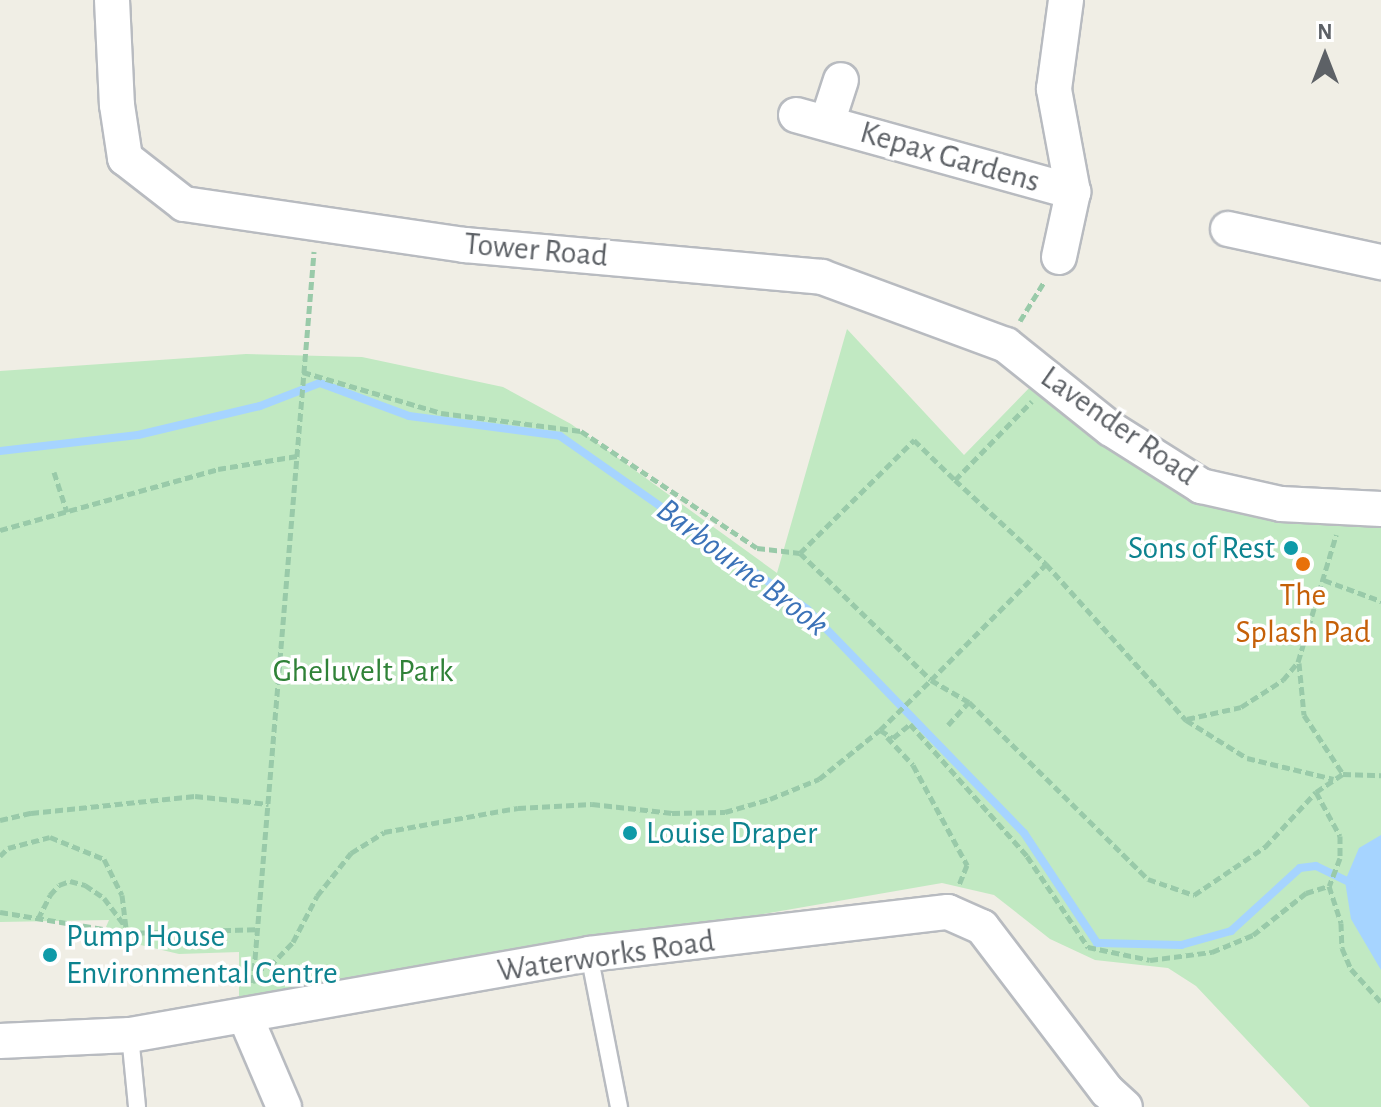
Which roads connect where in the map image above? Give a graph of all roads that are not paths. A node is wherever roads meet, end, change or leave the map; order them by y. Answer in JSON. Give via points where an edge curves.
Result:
{"nodes":[{"id":1,"x":112,"y":0,"type":"edge"},
{"id":2,"x":1066,"y":0,"type":"edge"},
{"id":3,"x":841,"y":80,"type":"dead end"},
{"id":4,"x":1073,"y":192,"type":"junction"},
{"id":5,"x":1228,"y":229,"type":"dead end"},
{"id":6,"x":1059,"y":257,"type":"road end"},
{"id":7,"x":1381,"y":262,"type":"edge"},
{"id":8,"x":1006,"y":345,"type":"joint"},
{"id":9,"x":1381,"y":509,"type":"edge"},
{"id":10,"x":589,"y":954,"type":"junction"},
{"id":11,"x":245,"y":1016,"type":"junction"},
{"id":12,"x":130,"y":1035,"type":"junction"},
{"id":13,"x":0,"y":1041,"type":"edge"},
{"id":14,"x":137,"y":1107,"type":"edge"},
{"id":15,"x":284,"y":1107,"type":"edge"},
{"id":16,"x":619,"y":1107,"type":"edge"},
{"id":17,"x":1125,"y":1107,"type":"edge"}],
"edges":[{"from":1,"to":8,"type":"street","name":"Tower Road","via":[[125,158],[184,204],[465,245],[822,277]]},
{"from":2,"to":4,"type":"street","name":"Kepax Gardens","via":[[1054,89]]},
{"from":3,"to":4,"type":"street","name":"Kepax Gardens","via":[[812,119]]},
{"from":4,"to":6,"type":"street","name":"Kepax Gardens"},
{"from":5,"to":7,"type":"street"},
{"from":8,"to":9,"type":"street","name":"Lavender Road","via":[[1111,429],[1201,486],[1281,504]]},
{"from":10,"to":11,"type":"street","name":"Waterworks Road"},
{"from":10,"to":16,"type":"lane"},
{"from":10,"to":17,"type":"street","name":"Waterworks Road","via":[[948,912],[982,927],[1107,1091]]},
{"from":11,"to":12,"type":"street","name":"Waterworks Road"},
{"from":11,"to":15,"type":"street"},
{"from":12,"to":13,"type":"street","name":"Waterworks Road"},
{"from":12,"to":14,"type":"lane"}]}
